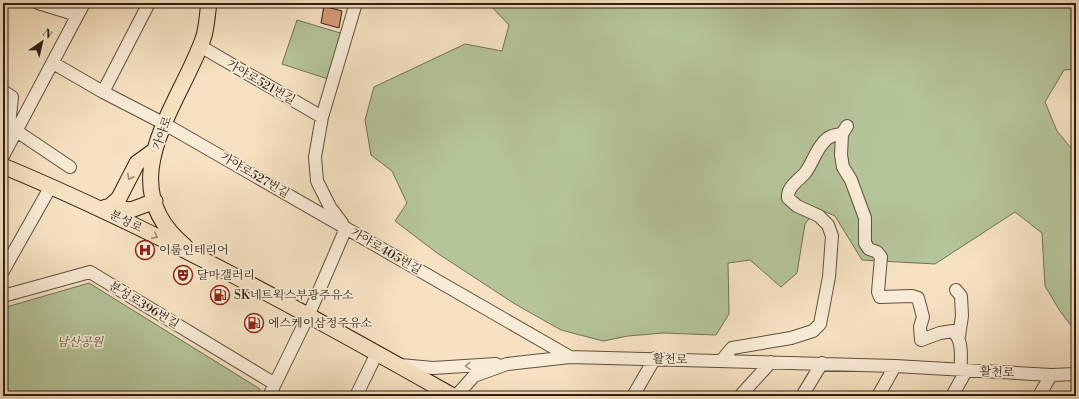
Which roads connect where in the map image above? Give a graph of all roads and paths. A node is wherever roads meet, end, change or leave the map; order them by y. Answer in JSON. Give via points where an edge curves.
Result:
{"nodes":[{"id":1,"x":38,"y":3,"type":"edge"},
{"id":2,"x":84,"y":3,"type":"edge"},
{"id":3,"x":149,"y":3,"type":"edge"},
{"id":4,"x":209,"y":3,"type":"edge"},
{"id":5,"x":344,"y":3,"type":"edge"},
{"id":6,"x":356,"y":6,"type":"edge"},
{"id":7,"x":77,"y":15,"type":"junction"},
{"id":8,"x":200,"y":46,"type":"junction"},
{"id":9,"x":53,"y":63,"type":"junction"},
{"id":10,"x":3,"y":91,"type":"edge"},
{"id":11,"x":103,"y":92,"type":"junction"},
{"id":12,"x":322,"y":117,"type":"junction"},
{"id":13,"x":163,"y":123,"type":"junction"},
{"id":14,"x":9,"y":126,"type":"edge"},
{"id":15,"x":155,"y":150,"type":"junction"},
{"id":16,"x":3,"y":156,"type":"edge"},
{"id":17,"x":3,"y":166,"type":"edge"},
{"id":18,"x":70,"y":167,"type":"dead end"},
{"id":19,"x":51,"y":186,"type":"junction"},
{"id":20,"x":155,"y":202,"type":"junction"},
{"id":21,"x":102,"y":207,"type":"junction"},
{"id":22,"x":346,"y":228,"type":"junction"},
{"id":23,"x":195,"y":254,"type":"junction"},
{"id":24,"x":3,"y":271,"type":"edge"},
{"id":25,"x":956,"y":290,"type":"dead end"},
{"id":26,"x":3,"y":296,"type":"edge"},
{"id":27,"x":310,"y":314,"type":"junction"},
{"id":28,"x":959,"y":336,"type":"junction"},
{"id":29,"x":377,"y":353,"type":"junction"},
{"id":30,"x":570,"y":357,"type":"junction"},
{"id":31,"x":655,"y":358,"type":"junction"},
{"id":32,"x":721,"y":360,"type":"junction"},
{"id":33,"x":771,"y":362,"type":"junction"},
{"id":34,"x":507,"y":364,"type":"junction"},
{"id":35,"x":822,"y":364,"type":"junction"},
{"id":36,"x":398,"y":365,"type":"junction"},
{"id":37,"x":895,"y":366,"type":"junction"},
{"id":38,"x":963,"y":371,"type":"junction"},
{"id":39,"x":1076,"y":374,"type":"edge"},
{"id":40,"x":1051,"y":375,"type":"junction"},
{"id":41,"x":275,"y":384,"type":"junction"},
{"id":42,"x":269,"y":396,"type":"edge"},
{"id":43,"x":356,"y":396,"type":"edge"},
{"id":44,"x":452,"y":396,"type":"edge"},
{"id":45,"x":456,"y":396,"type":"edge"},
{"id":46,"x":633,"y":396,"type":"edge"},
{"id":47,"x":740,"y":396,"type":"edge"},
{"id":48,"x":802,"y":396,"type":"edge"},
{"id":49,"x":878,"y":396,"type":"edge"},
{"id":50,"x":952,"y":396,"type":"edge"},
{"id":51,"x":1039,"y":396,"type":"edge"}],
"edges":[{"from":1,"to":7,"type":"street"},
{"from":2,"to":7,"type":"street"},
{"from":3,"to":11,"type":"street"},
{"from":4,"to":8,"type":"main road","name":"가야로","via":[[204,37]]},
{"from":5,"to":6,"type":"street"},
{"from":6,"to":12,"type":"street","name":"가야로405번길"},
{"from":7,"to":9,"type":"street"},
{"from":8,"to":12,"type":"street","name":"가야로521번길"},
{"from":8,"to":13,"type":"main road","name":"가야로"},
{"from":9,"to":11,"type":"street","name":"가야로527번길"},
{"from":9,"to":14,"type":"street"},
{"from":10,"to":14,"type":"street","via":[[12,97]]},
{"from":11,"to":13,"type":"street","name":"가야로527번길"},
{"from":12,"to":22,"type":"street","name":"가야로405번길","via":[[315,157],[317,181],[330,207]]},
{"from":13,"to":15,"type":"main road","name":"가야로"},
{"from":13,"to":22,"type":"street","name":"가야로527번길"},
{"from":14,"to":16,"type":"street"},
{"from":14,"to":18,"type":"street"},
{"from":15,"to":20,"type":"main road","name":"가야로","via":[[150,181]]},
{"from":15,"to":21,"type":"main road","one_way":true,"via":[[137,163],[119,198]]},
{"from":17,"to":19,"type":"main road","name":"분성로"},
{"from":19,"to":21,"type":"main road","name":"분성로"},
{"from":19,"to":24,"type":"street"},
{"from":20,"to":21,"type":"main road","via":[[131,210]]},
{"from":20,"to":23,"type":"main road","name":"가야로","via":[[159,213],[176,238]]},
{"from":21,"to":23,"type":"main road","name":"분성로","one_way":true},
{"from":22,"to":27,"type":"street"},
{"from":22,"to":30,"type":"street","name":"가야로405번길"},
{"from":23,"to":27,"type":"main road","name":"분성로"},
{"from":25,"to":28,"type":"street","via":[[961,296]]},
{"from":26,"to":41,"type":"street","name":"분성로396번길","via":[[90,272]]},
{"from":27,"to":29,"type":"main road","name":"분성로"},
{"from":27,"to":41,"type":"street"},
{"from":28,"to":32,"type":"street","via":[[953,331],[921,340],[920,327],[923,317],[918,298],[880,297],[878,292],[881,257],[865,243],[865,218],[851,180],[843,167],[841,155],[845,130],[832,135],[823,143],[804,174],[787,193],[788,198],[797,206],[819,216],[828,225],[832,236],[829,277],[820,324],[813,331],[791,338],[732,348]]},
{"from":28,"to":38,"type":"street"},
{"from":29,"to":36,"type":"main road","name":"분성로"},
{"from":29,"to":43,"type":"street"},
{"from":30,"to":31,"type":"street","name":"활천로"},
{"from":30,"to":34,"type":"street","name":"활천로"},
{"from":31,"to":32,"type":"street","name":"활천로"},
{"from":31,"to":46,"type":"street"},
{"from":32,"to":33,"type":"street","name":"활천로"},
{"from":33,"to":35,"type":"street","name":"활천로"},
{"from":33,"to":47,"type":"street"},
{"from":34,"to":36,"type":"street","one_way":true,"via":[[433,368]]},
{"from":34,"to":45,"type":"street","name":"활천로","via":[[474,376]]},
{"from":35,"to":37,"type":"street","name":"활천로"},
{"from":35,"to":48,"type":"street"},
{"from":36,"to":44,"type":"main road","name":"분성로"},
{"from":37,"to":38,"type":"street","name":"활천로"},
{"from":37,"to":49,"type":"street"},
{"from":38,"to":40,"type":"street","name":"활천로"},
{"from":38,"to":50,"type":"street"},
{"from":39,"to":40,"type":"street","name":"활천로"},
{"from":40,"to":51,"type":"street"},
{"from":41,"to":42,"type":"street"}]}
